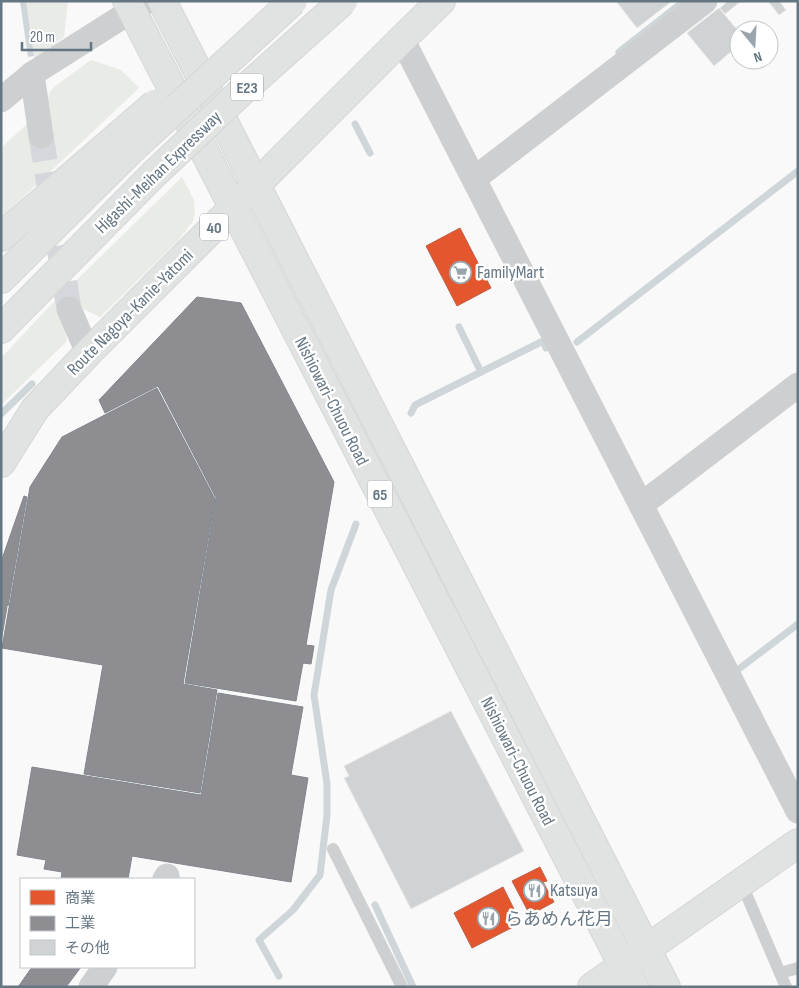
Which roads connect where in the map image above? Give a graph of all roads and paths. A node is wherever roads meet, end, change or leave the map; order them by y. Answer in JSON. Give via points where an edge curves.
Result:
{"nodes":[{"id":1,"x":162,"y":1,"type":"edge"},
{"id":2,"x":275,"y":1,"type":"edge"},
{"id":3,"x":293,"y":1,"type":"edge"},
{"id":4,"x":343,"y":1,"type":"edge"},
{"id":5,"x":441,"y":1,"type":"edge"},
{"id":6,"x":705,"y":1,"type":"edge"},
{"id":7,"x":135,"y":4,"type":"edge"},
{"id":8,"x":402,"y":38,"type":"junction"},
{"id":9,"x":32,"y":74,"type":"junction"},
{"id":10,"x":2,"y":98,"type":"edge"},
{"id":11,"x":42,"y":136,"type":"tunnel mouth"},
{"id":12,"x":125,"y":142,"type":"junction"},
{"id":13,"x":474,"y":179,"type":"junction"},
{"id":14,"x":255,"y":185,"type":"junction"},
{"id":15,"x":233,"y":208,"type":"junction"},
{"id":16,"x":1,"y":236,"type":"edge"},
{"id":17,"x":1,"y":279,"type":"edge"},
{"id":18,"x":69,"y":309,"type":"tunnel mouth"},
{"id":19,"x":1,"y":329,"type":"edge"},
{"id":20,"x":88,"y":353,"type":"junction"},
{"id":21,"x":798,"y":385,"type":"edge"},
{"id":22,"x":1,"y":463,"type":"edge"},
{"id":23,"x":641,"y":505,"type":"junction"},
{"id":24,"x":798,"y":810,"type":"edge"},
{"id":25,"x":798,"y":843,"type":"edge"},
{"id":26,"x":333,"y":849,"type":"dead end"},
{"id":27,"x":741,"y":882,"type":"junction"},
{"id":28,"x":648,"y":948,"type":"junction"},
{"id":29,"x":103,"y":968,"type":"edge"},
{"id":30,"x":798,"y":968,"type":"edge"},
{"id":31,"x":780,"y":973,"type":"junction"},
{"id":32,"x":628,"y":976,"type":"edge"},
{"id":33,"x":91,"y":987,"type":"edge"},
{"id":34,"x":402,"y":987,"type":"edge"},
{"id":35,"x":592,"y":987,"type":"edge"},
{"id":36,"x":666,"y":987,"type":"edge"},
{"id":37,"x":786,"y":987,"type":"edge"}],
"edges":[{"from":1,"to":14,"type":"main road","name":"Nishiowari-Chuou Road","number":"65"},
{"from":2,"to":12,"type":"main road","bridge":true},
{"from":3,"to":12,"type":"main road","name":"Higashi-Meihan Expressway","number":"E23","bridge":true},
{"from":4,"to":19,"type":"main road","name":"Higashi-Meihan Expressway","number":"E23","bridge":true,"via":[[153,175]]},
{"from":5,"to":8,"type":"main road","name":"Route Nagoya-Kanie-Yatomi","number":"40"},
{"from":6,"to":13,"type":"street"},
{"from":7,"to":9,"type":"street"},
{"from":7,"to":15,"type":"main road","name":"Nishiowari-Chuou Road","number":"65"},
{"from":8,"to":13,"type":"street"},
{"from":8,"to":14,"type":"main road","name":"Route Nagoya-Kanie-Yatomi","number":"40"},
{"from":9,"to":10,"type":"street"},
{"from":9,"to":11,"type":"street"},
{"from":12,"to":16,"type":"main road"},
{"from":12,"to":17,"type":"main road","name":"Higashi-Meihan Expressway","number":"E23"},
{"from":13,"to":23,"type":"street"},
{"from":14,"to":15,"type":"main road","name":"Route Nagoya-Kanie-Yatomi","number":"40"},
{"from":14,"to":28,"type":"main road","name":"Nishiowari-Chuou Road","number":"65"},
{"from":15,"to":20,"type":"main road","name":"Route Nagoya-Kanie-Yatomi","number":"40"},
{"from":15,"to":32,"type":"main road","name":"Nishiowari-Chuou Road","number":"65"},
{"from":18,"to":20,"type":"street"},
{"from":20,"to":22,"type":"main road","name":"Route Nagoya-Kanie-Yatomi","number":"40","via":[[35,410]]},
{"from":21,"to":23,"type":"street"},
{"from":23,"to":24,"type":"street"},
{"from":25,"to":27,"type":"main road"},
{"from":26,"to":34,"type":"lane"},
{"from":27,"to":28,"type":"main road"},
{"from":27,"to":31,"type":"lane"},
{"from":28,"to":32,"type":"main road"},
{"from":28,"to":36,"type":"main road","name":"Nishiowari-Chuou Road","number":"65"},
{"from":29,"to":33,"type":"street"},
{"from":30,"to":31,"type":"lane"},
{"from":31,"to":37,"type":"lane"},
{"from":32,"to":35,"type":"main road"}]}
